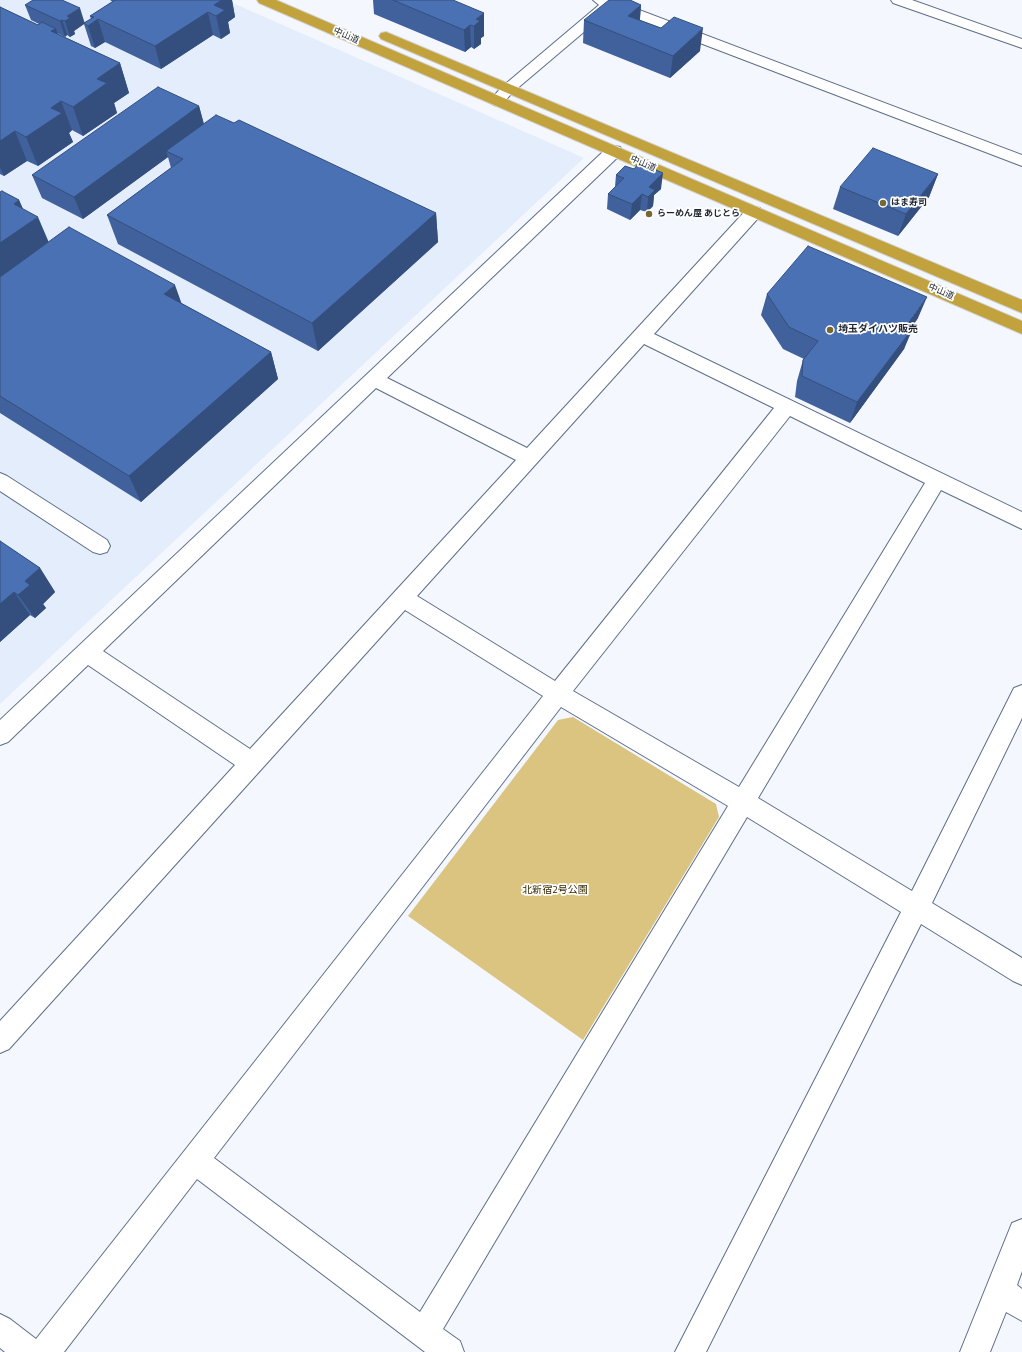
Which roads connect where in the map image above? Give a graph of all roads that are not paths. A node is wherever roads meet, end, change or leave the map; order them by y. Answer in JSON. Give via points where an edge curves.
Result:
{"nodes":[{"id":1,"x":264,"y":0,"type":"edge"},
{"id":2,"x":300,"y":0,"type":"edge"},
{"id":3,"x":898,"y":0,"type":"edge"},
{"id":4,"x":607,"y":1,"type":"edge"},
{"id":5,"x":1022,"y":44,"type":"edge"},
{"id":6,"x":508,"y":89,"type":"junction"},
{"id":7,"x":497,"y":102,"type":"junction"},
{"id":8,"x":614,"y":151,"type":"junction"},
{"id":9,"x":1022,"y":161,"type":"edge"},
{"id":10,"x":754,"y":212,"type":"junction"},
{"id":11,"x":1022,"y":307,"type":"edge"},
{"id":12,"x":1022,"y":328,"type":"edge"},
{"id":13,"x":641,"y":336,"type":"junction"},
{"id":14,"x":374,"y":380,"type":"junction"},
{"id":15,"x":787,"y":406,"type":"junction"},
{"id":16,"x":529,"y":458,"type":"junction"},
{"id":17,"x":937,"y":480,"type":"junction"},
{"id":18,"x":0,"y":481,"type":"edge"},
{"id":19,"x":1022,"y":521,"type":"edge"},
{"id":20,"x":100,"y":546,"type":"dead end"},
{"id":21,"x":402,"y":598,"type":"junction"},
{"id":22,"x":87,"y":652,"type":"junction"},
{"id":23,"x":558,"y":694,"type":"junction"},
{"id":24,"x":1022,"y":695,"type":"edge"},
{"id":25,"x":0,"y":735,"type":"edge"},
{"id":26,"x":251,"y":763,"type":"junction"},
{"id":27,"x":744,"y":802,"type":"junction"},
{"id":28,"x":917,"y":907,"type":"junction"},
{"id":29,"x":1022,"y":972,"type":"edge"},
{"id":30,"x":0,"y":1040,"type":"edge"},
{"id":31,"x":194,"y":1160,"type":"junction"},
{"id":32,"x":1022,"y":1233,"type":"edge"},
{"id":33,"x":1011,"y":1298,"type":"edge"},
{"id":34,"x":0,"y":1329,"type":"edge"},
{"id":35,"x":424,"y":1333,"type":"junction"},
{"id":36,"x":28,"y":1352,"type":"edge"},
{"id":37,"x":45,"y":1352,"type":"edge"},
{"id":38,"x":449,"y":1352,"type":"edge"},
{"id":39,"x":690,"y":1352,"type":"edge"},
{"id":40,"x":975,"y":1352,"type":"edge"}],
"edges":[{"from":1,"to":7,"type":"highway","name":"中山道"},
{"from":2,"to":6,"type":"highway","name":"中山道"},
{"from":3,"to":5,"type":"street"},
{"from":4,"to":6,"type":"street"},
{"from":4,"to":9,"type":"street"},
{"from":6,"to":7,"type":"street"},
{"from":6,"to":11,"type":"highway","name":"中山道"},
{"from":7,"to":8,"type":"highway","name":"中山道"},
{"from":8,"to":10,"type":"highway","name":"中山道"},
{"from":8,"to":14,"type":"street"},
{"from":10,"to":12,"type":"highway","name":"中山道"},
{"from":10,"to":13,"type":"street"},
{"from":13,"to":15,"type":"street"},
{"from":13,"to":16,"type":"street"},
{"from":14,"to":16,"type":"street"},
{"from":14,"to":22,"type":"street"},
{"from":15,"to":17,"type":"street"},
{"from":15,"to":23,"type":"street"},
{"from":16,"to":21,"type":"street"},
{"from":17,"to":19,"type":"street"},
{"from":17,"to":27,"type":"street"},
{"from":18,"to":20,"type":"street"},
{"from":21,"to":23,"type":"street"},
{"from":21,"to":26,"type":"street"},
{"from":22,"to":25,"type":"street"},
{"from":22,"to":26,"type":"street"},
{"from":23,"to":27,"type":"street"},
{"from":23,"to":31,"type":"street"},
{"from":24,"to":28,"type":"street"},
{"from":26,"to":30,"type":"street"},
{"from":27,"to":28,"type":"street"},
{"from":27,"to":35,"type":"street"},
{"from":28,"to":29,"type":"street"},
{"from":28,"to":39,"type":"street"},
{"from":31,"to":35,"type":"street"},
{"from":31,"to":37,"type":"street"},
{"from":32,"to":33,"type":"street"},
{"from":33,"to":40,"type":"street"},
{"from":34,"to":36,"type":"street"},
{"from":35,"to":38,"type":"street"}]}
